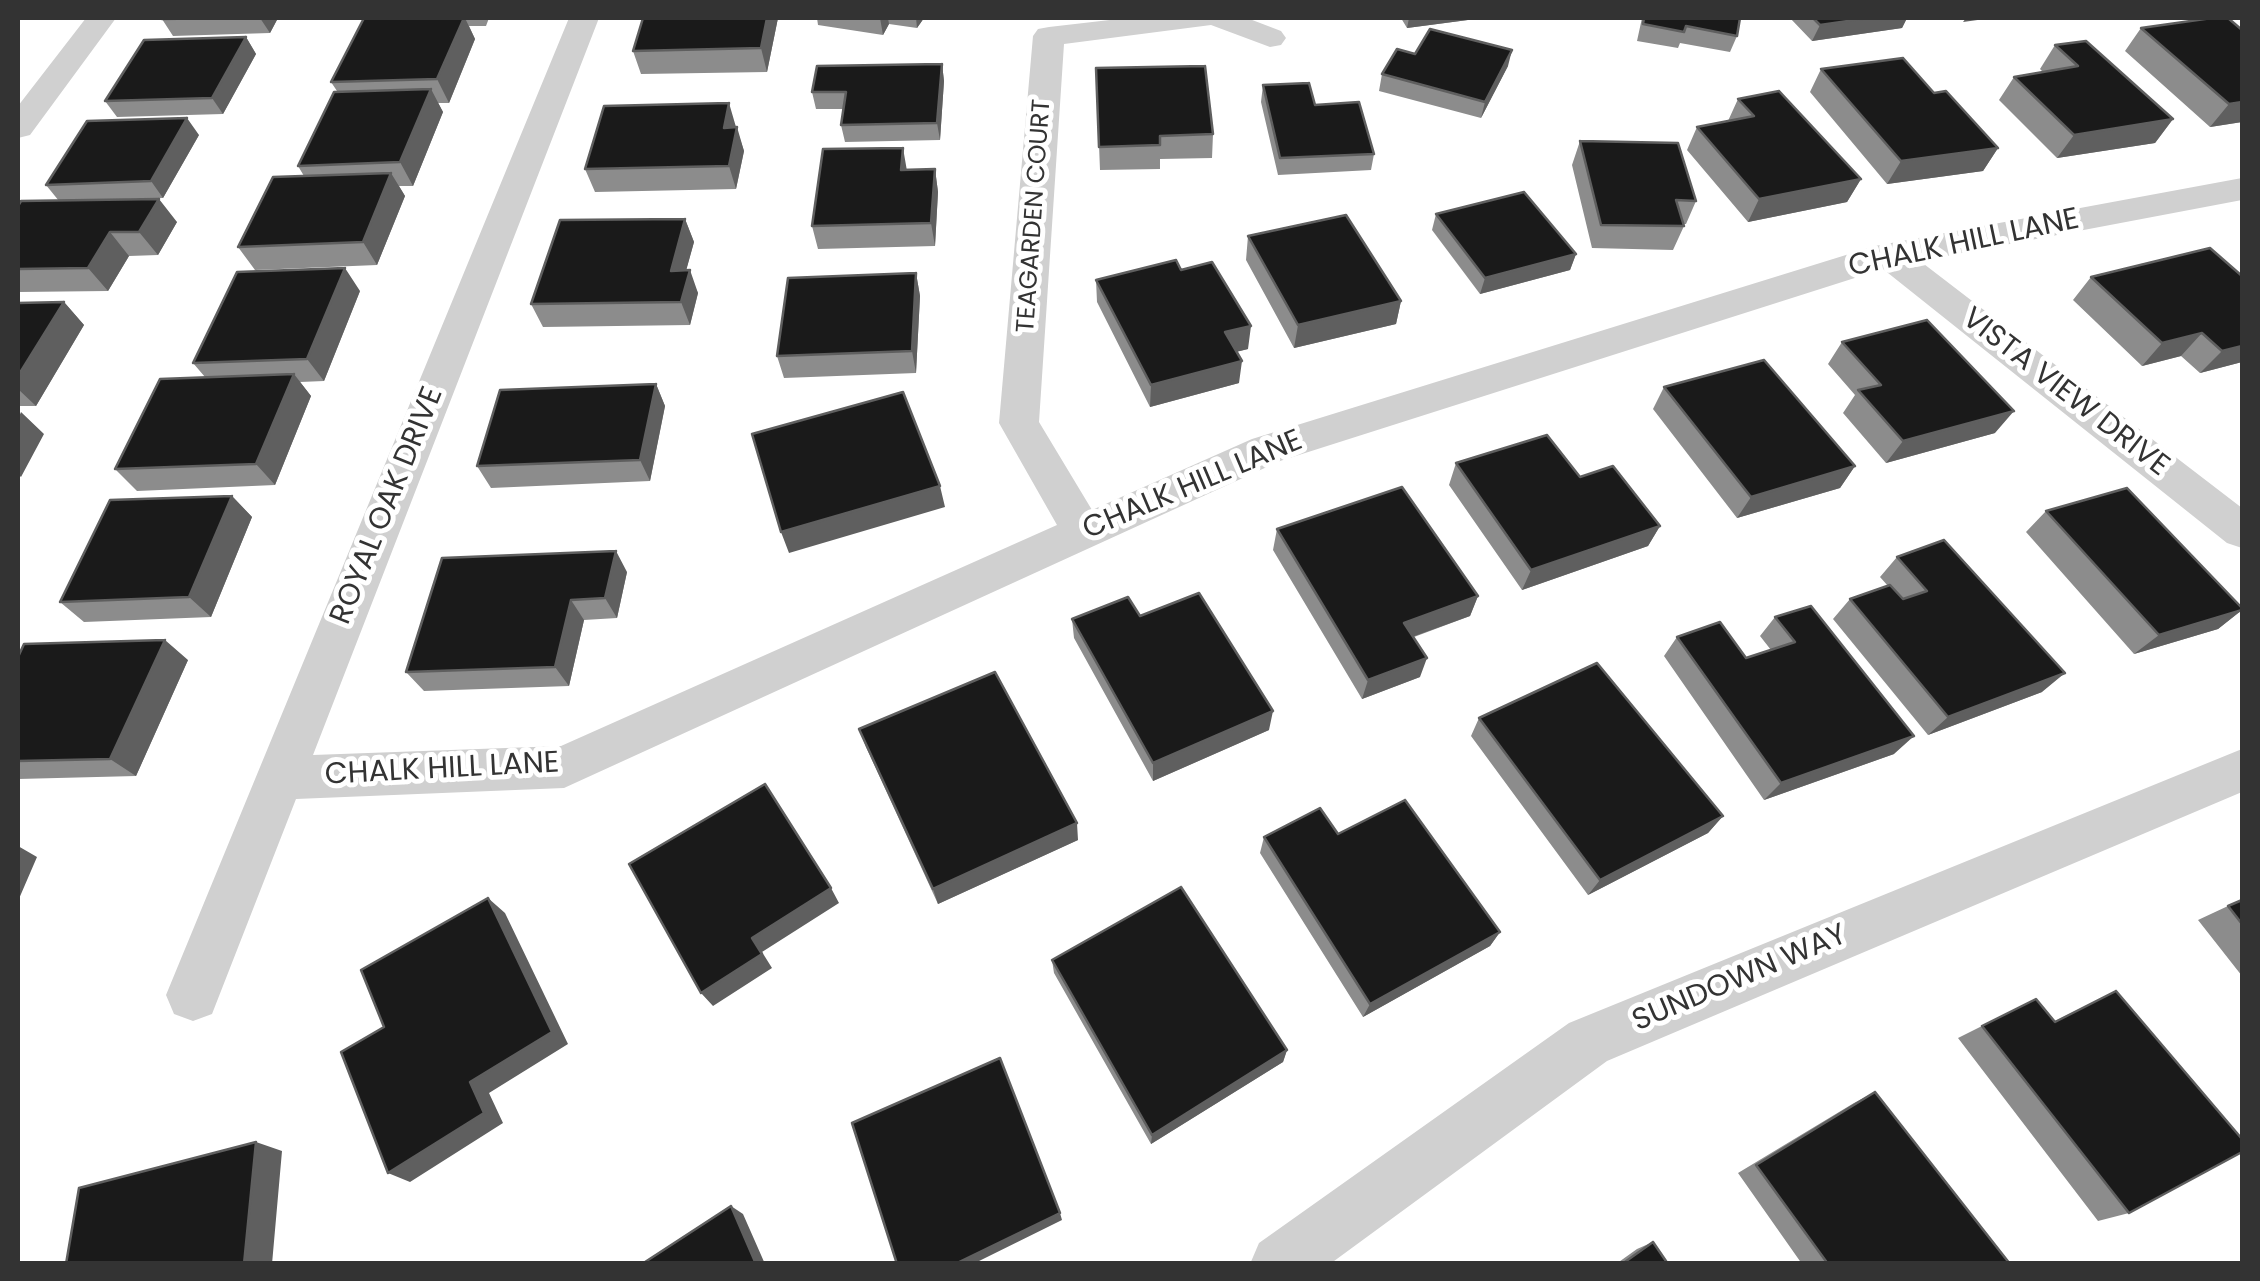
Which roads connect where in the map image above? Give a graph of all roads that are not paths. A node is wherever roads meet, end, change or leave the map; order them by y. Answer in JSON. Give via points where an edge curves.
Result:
{"nodes":[{"id":1,"x":101,"y":18,"type":"edge"},
{"id":2,"x":584,"y":18,"type":"edge"},
{"id":3,"x":1202,"y":18,"type":"edge"},
{"id":4,"x":1222,"y":18,"type":"edge"},
{"id":5,"x":1270,"y":38,"type":"dead end"},
{"id":6,"x":18,"y":128,"type":"edge"},
{"id":7,"x":2242,"y":189,"type":"edge"},
{"id":8,"x":1888,"y":255,"type":"junction"},
{"id":9,"x":2242,"y":531,"type":"edge"},
{"id":10,"x":1083,"y":532,"type":"junction"},
{"id":11,"x":2242,"y":770,"type":"edge"},
{"id":12,"x":279,"y":778,"type":"junction"},
{"id":13,"x":193,"y":995,"type":"dead end"},
{"id":14,"x":1280,"y":1264,"type":"edge"}],
"edges":[{"from":1,"to":6,"type":"street"},
{"from":2,"to":12,"type":"street","name":"ROYAL OAK DRIVE"},
{"from":3,"to":10,"type":"street","name":"TEAGARDEN COURT","via":[[1049,36],[1019,423]]},
{"from":4,"to":5,"type":"street"},
{"from":7,"to":8,"type":"street","name":"CHALK HILL LANE"},
{"from":8,"to":9,"type":"street","name":"VISTA VIEW DRIVE"},
{"from":8,"to":10,"type":"street","name":"CHALK HILL LANE","via":[[1266,450]]},
{"from":10,"to":12,"type":"street","name":"CHALK HILL LANE","via":[[564,767]]},
{"from":11,"to":14,"type":"street","name":"SUNDOWN WAY","via":[[1588,1042]]},
{"from":12,"to":13,"type":"street","name":"ROYAL OAK DRIVE"}]}
